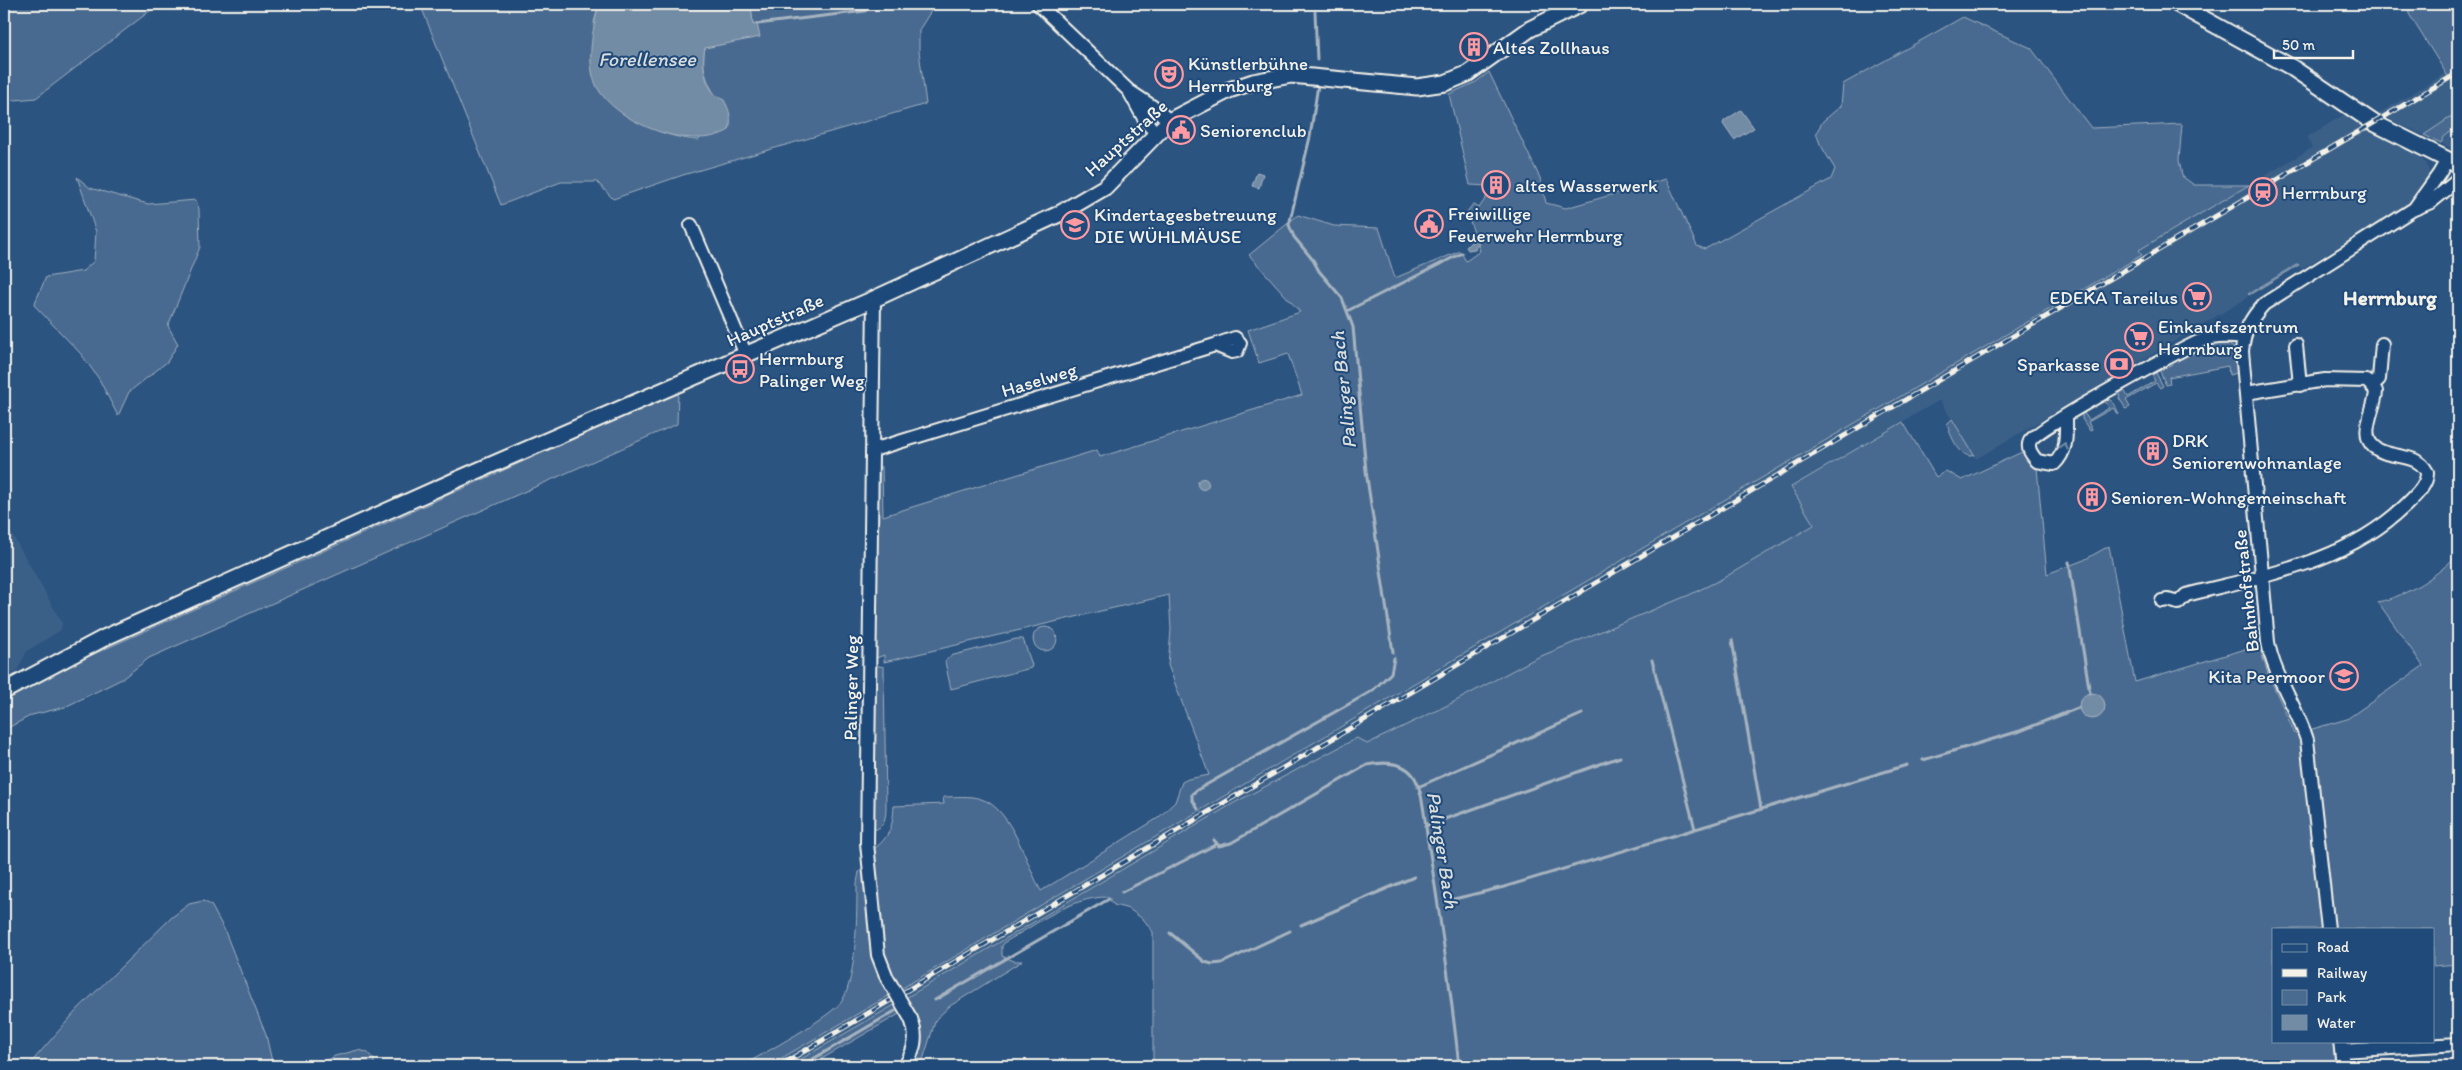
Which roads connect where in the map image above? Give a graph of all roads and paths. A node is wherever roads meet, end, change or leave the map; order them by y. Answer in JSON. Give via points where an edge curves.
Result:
{"nodes":[{"id":1,"x":1038,"y":4,"type":"edge"},
{"id":2,"x":1581,"y":4,"type":"edge"},
{"id":3,"x":2177,"y":4,"type":"edge"},
{"id":4,"x":1129,"y":91,"type":"junction"},
{"id":5,"x":1169,"y":121,"type":"junction"},
{"id":6,"x":1156,"y":133,"type":"junction"},
{"id":7,"x":2452,"y":162,"type":"edge"},
{"id":8,"x":2458,"y":180,"type":"edge"},
{"id":9,"x":2412,"y":210,"type":"junction"},
{"id":10,"x":691,"y":225,"type":"dead end"},
{"id":11,"x":874,"y":299,"type":"junction"},
{"id":12,"x":2243,"y":338,"type":"junction"},
{"id":13,"x":2382,"y":344,"type":"dead end"},
{"id":14,"x":1215,"y":345,"type":"dead end"},
{"id":15,"x":2296,"y":345,"type":"dead end"},
{"id":16,"x":746,"y":355,"type":"junction"},
{"id":17,"x":2300,"y":385,"type":"junction"},
{"id":18,"x":2373,"y":385,"type":"junction"},
{"id":19,"x":2246,"y":394,"type":"junction"},
{"id":20,"x":2066,"y":416,"type":"junction"},
{"id":21,"x":873,"y":450,"type":"junction"},
{"id":22,"x":2262,"y":576,"type":"junction"},
{"id":23,"x":2162,"y":601,"type":"dead end"},
{"id":24,"x":4,"y":691,"type":"edge"},
{"id":25,"x":2328,"y":928,"type":"edge"},
{"id":26,"x":2458,"y":1044,"type":"edge"},
{"id":27,"x":2340,"y":1046,"type":"edge"},
{"id":28,"x":905,"y":1066,"type":"edge"},
{"id":29,"x":2343,"y":1066,"type":"edge"}],
"edges":[{"from":1,"to":4,"type":"street"},
{"from":2,"to":5,"type":"main road","name":"Hauptstraße","via":[[1530,29],[1467,74],[1445,83],[1417,87],[1307,75],[1274,77],[1205,102]]},
{"from":3,"to":7,"type":"main road","via":[[2290,67],[2374,123]]},
{"from":4,"to":5,"type":"street"},
{"from":4,"to":6,"type":"street"},
{"from":5,"to":6,"type":"main road","name":"Hauptstraße"},
{"from":6,"to":11,"type":"main road","name":"Hauptstraße","via":[[1119,175],[1086,200]]},
{"from":7,"to":9,"type":"street","name":"Bahnhofstraße"},
{"from":8,"to":9,"type":"street","name":"Bahnhofstraße","via":[[2431,202]]},
{"from":9,"to":12,"type":"street","name":"Bahnhofstraße","via":[[2264,304],[2248,324]]},
{"from":10,"to":16,"type":"street"},
{"from":11,"to":16,"type":"main road","name":"Hauptstraße"},
{"from":11,"to":21,"type":"street","name":"Palinger Weg"},
{"from":12,"to":19,"type":"street","name":"Bahnhofstraße"},
{"from":12,"to":20,"type":"street","via":[[2216,337],[2198,342],[2160,360]]},
{"from":13,"to":18,"type":"street","via":[[2380,380]]},
{"from":14,"to":21,"type":"street","name":"Haselweg"},
{"from":15,"to":17,"type":"street"},
{"from":16,"to":24,"type":"main road","name":"Hauptstraße","via":[[106,637]]},
{"from":17,"to":18,"type":"street","via":[[2348,379]]},
{"from":17,"to":19,"type":"street"},
{"from":18,"to":22,"type":"street","via":[[2376,397],[2367,434],[2369,442],[2378,450],[2416,461],[2426,472],[2426,480],[2396,514],[2349,547]]},
{"from":19,"to":22,"type":"street","name":"Bahnhofstraße"},
{"from":20,"to":20,"type":"street","one_way":true,"via":[[2031,438],[2028,445],[2037,461],[2054,464],[2061,458],[2066,441]]},
{"from":21,"to":28,"type":"street","name":"Palinger Weg","bridge":true,"via":[[867,843],[878,955],[887,978],[911,1019],[916,1037]]},
{"from":22,"to":23,"type":"street","via":[[2186,595],[2178,603]]},
{"from":22,"to":25,"type":"street","name":"Bahnhofstraße","via":[[2270,651],[2307,740]]},
{"from":26,"to":27,"type":"street"},
{"from":27,"to":29,"type":"street"}]}
